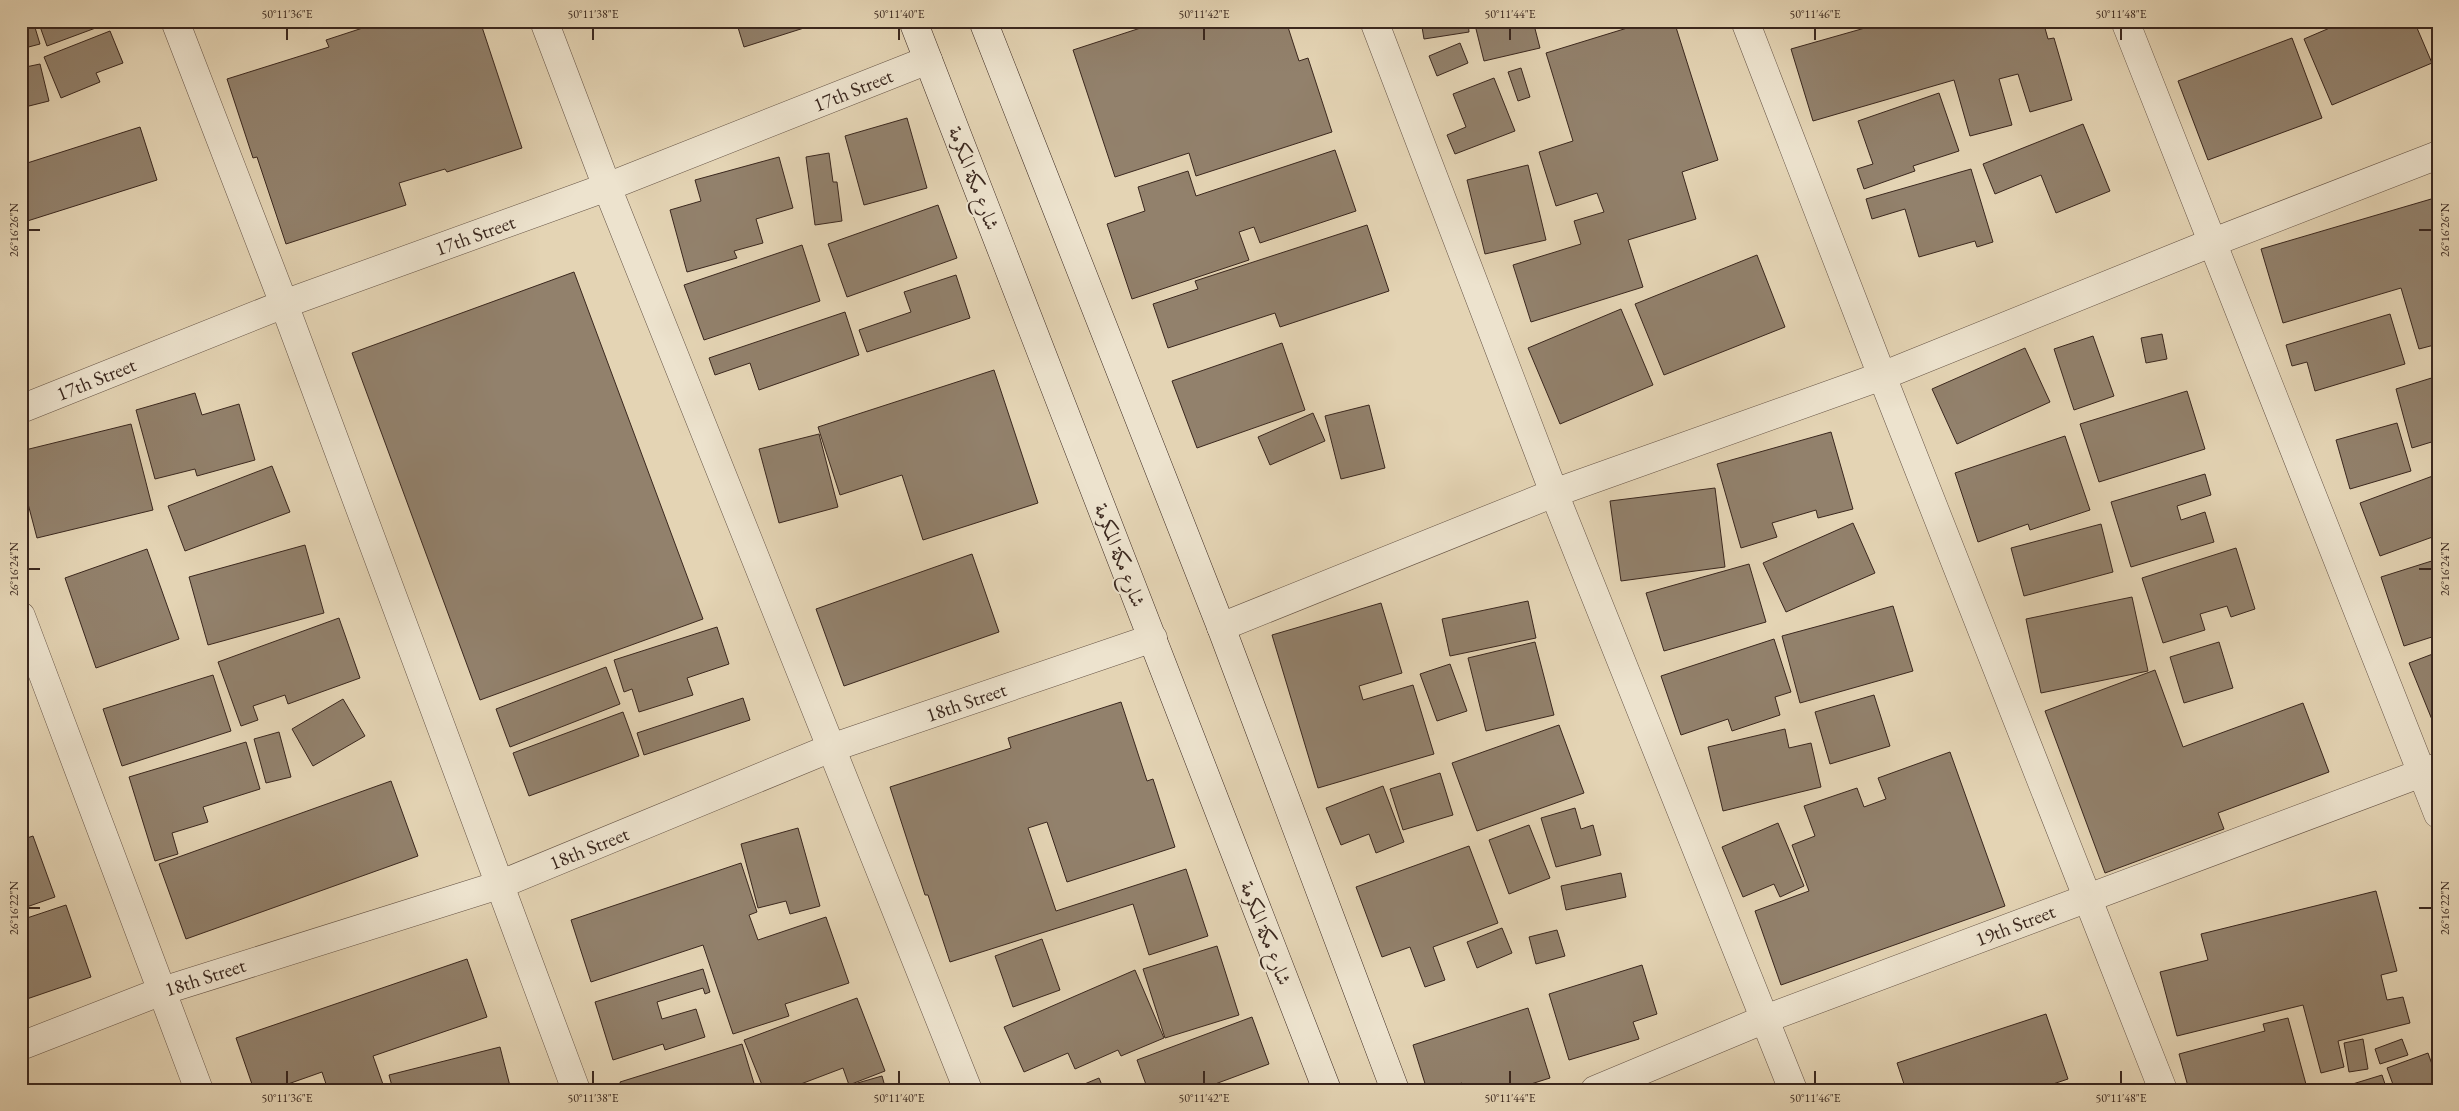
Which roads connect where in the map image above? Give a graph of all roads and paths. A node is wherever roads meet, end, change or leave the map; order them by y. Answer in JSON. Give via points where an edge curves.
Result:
{"nodes":[{"id":1,"x":175,"y":21,"type":"edge"},
{"id":2,"x":544,"y":21,"type":"edge"},
{"id":3,"x":913,"y":21,"type":"edge"},
{"id":4,"x":983,"y":21,"type":"edge"},
{"id":5,"x":1374,"y":21,"type":"edge"},
{"id":6,"x":1745,"y":21,"type":"edge"},
{"id":7,"x":2125,"y":21,"type":"edge"},
{"id":8,"x":928,"y":60,"type":"junction"},
{"id":9,"x":2438,"y":155,"type":"edge"},
{"id":10,"x":607,"y":187,"type":"junction"},
{"id":11,"x":2211,"y":243,"type":"junction"},
{"id":12,"x":284,"y":304,"type":"junction"},
{"id":13,"x":1882,"y":376,"type":"junction"},
{"id":14,"x":21,"y":409,"type":"edge"},
{"id":15,"x":1554,"y":493,"type":"junction"},
{"id":16,"x":21,"y":616,"type":"edge"},
{"id":17,"x":1221,"y":627,"type":"junction"},
{"id":18,"x":1152,"y":638,"type":"junction"},
{"id":19,"x":831,"y":748,"type":"junction"},
{"id":20,"x":2430,"y":770,"type":"edge"},
{"id":21,"x":2438,"y":814,"type":"edge"},
{"id":22,"x":499,"y":885,"type":"junction"},
{"id":23,"x":2088,"y":898,"type":"junction"},
{"id":24,"x":162,"y":991,"type":"junction"},
{"id":25,"x":1765,"y":1019,"type":"junction"},
{"id":26,"x":21,"y":1046,"type":"edge"},
{"id":27,"x":199,"y":1090,"type":"edge"},
{"id":28,"x":576,"y":1090,"type":"edge"},
{"id":29,"x":968,"y":1090,"type":"edge"},
{"id":30,"x":1327,"y":1090,"type":"edge"},
{"id":31,"x":1395,"y":1090,"type":"edge"},
{"id":32,"x":1595,"y":1090,"type":"edge"},
{"id":33,"x":1793,"y":1090,"type":"edge"},
{"id":34,"x":2163,"y":1090,"type":"edge"}],
"edges":[{"from":1,"to":12,"type":"street"},
{"from":2,"to":10,"type":"street"},
{"from":3,"to":8,"type":"street","name":"شارع مكة المكرمة"},
{"from":4,"to":17,"type":"street"},
{"from":5,"to":15,"type":"street"},
{"from":6,"to":13,"type":"street"},
{"from":7,"to":11,"type":"street"},
{"from":8,"to":10,"type":"street","name":"17th Street"},
{"from":8,"to":18,"type":"street","name":"شارع مكة المكرمة"},
{"from":9,"to":11,"type":"street"},
{"from":10,"to":12,"type":"street","name":"17th Street"},
{"from":10,"to":19,"type":"street"},
{"from":11,"to":13,"type":"street"},
{"from":11,"to":20,"type":"street"},
{"from":12,"to":14,"type":"street","name":"17th Street"},
{"from":12,"to":22,"type":"street"},
{"from":13,"to":15,"type":"street"},
{"from":13,"to":23,"type":"street"},
{"from":15,"to":17,"type":"street"},
{"from":15,"to":25,"type":"street"},
{"from":16,"to":24,"type":"street"},
{"from":17,"to":31,"type":"street"},
{"from":18,"to":19,"type":"street","name":"18th Street"},
{"from":18,"to":30,"type":"street","name":"شارع مكة المكرمة"},
{"from":19,"to":22,"type":"street","name":"18th Street"},
{"from":19,"to":29,"type":"street"},
{"from":20,"to":21,"type":"street"},
{"from":20,"to":23,"type":"street","name":"19th Street"},
{"from":22,"to":24,"type":"street","name":"18th Street"},
{"from":22,"to":28,"type":"street"},
{"from":23,"to":25,"type":"street","name":"19th Street"},
{"from":23,"to":34,"type":"street"},
{"from":24,"to":26,"type":"street","name":"18th Street"},
{"from":24,"to":27,"type":"street"},
{"from":25,"to":32,"type":"street","name":"19th Street"},
{"from":25,"to":33,"type":"street"}]}
